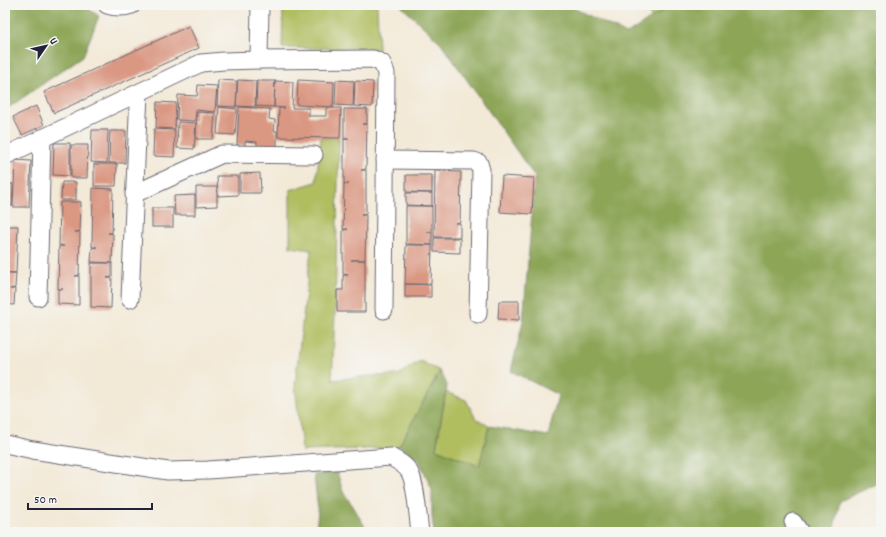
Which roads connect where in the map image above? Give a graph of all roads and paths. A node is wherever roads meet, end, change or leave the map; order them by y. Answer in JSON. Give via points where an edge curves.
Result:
{"nodes":[{"id":1,"x":107,"y":5,"type":"edge"},
{"id":2,"x":132,"y":5,"type":"edge"},
{"id":3,"x":260,"y":5,"type":"edge"},
{"id":4,"x":259,"y":60,"type":"junction"},
{"id":5,"x":139,"y":92,"type":"junction"},
{"id":6,"x":42,"y":138,"type":"junction"},
{"id":7,"x":314,"y":155,"type":"dead end"},
{"id":8,"x":5,"y":156,"type":"edge"},
{"id":9,"x":385,"y":160,"type":"junction"},
{"id":10,"x":134,"y":194,"type":"junction"},
{"id":11,"x":38,"y":297,"type":"dead end"},
{"id":12,"x":130,"y":300,"type":"dead end"},
{"id":13,"x":384,"y":310,"type":"dead end"},
{"id":14,"x":478,"y":314,"type":"dead end"},
{"id":15,"x":5,"y":444,"type":"edge"},
{"id":16,"x":420,"y":532,"type":"edge"}],
"edges":[{"from":1,"to":2,"type":"street","via":[[124,8]]},
{"from":3,"to":4,"type":"street"},
{"from":4,"to":5,"type":"street","via":[[201,63]]},
{"from":4,"to":9,"type":"street","via":[[373,59],[382,63],[386,73]]},
{"from":5,"to":6,"type":"street"},
{"from":5,"to":10,"type":"street"},
{"from":6,"to":8,"type":"street"},
{"from":6,"to":11,"type":"street"},
{"from":7,"to":10,"type":"street","via":[[222,154]]},
{"from":9,"to":13,"type":"street"},
{"from":9,"to":14,"type":"street","via":[[474,160],[479,163],[481,170]]},
{"from":10,"to":12,"type":"street"},
{"from":15,"to":16,"type":"street","via":[[168,472],[392,457],[410,472],[413,480]]}]}
